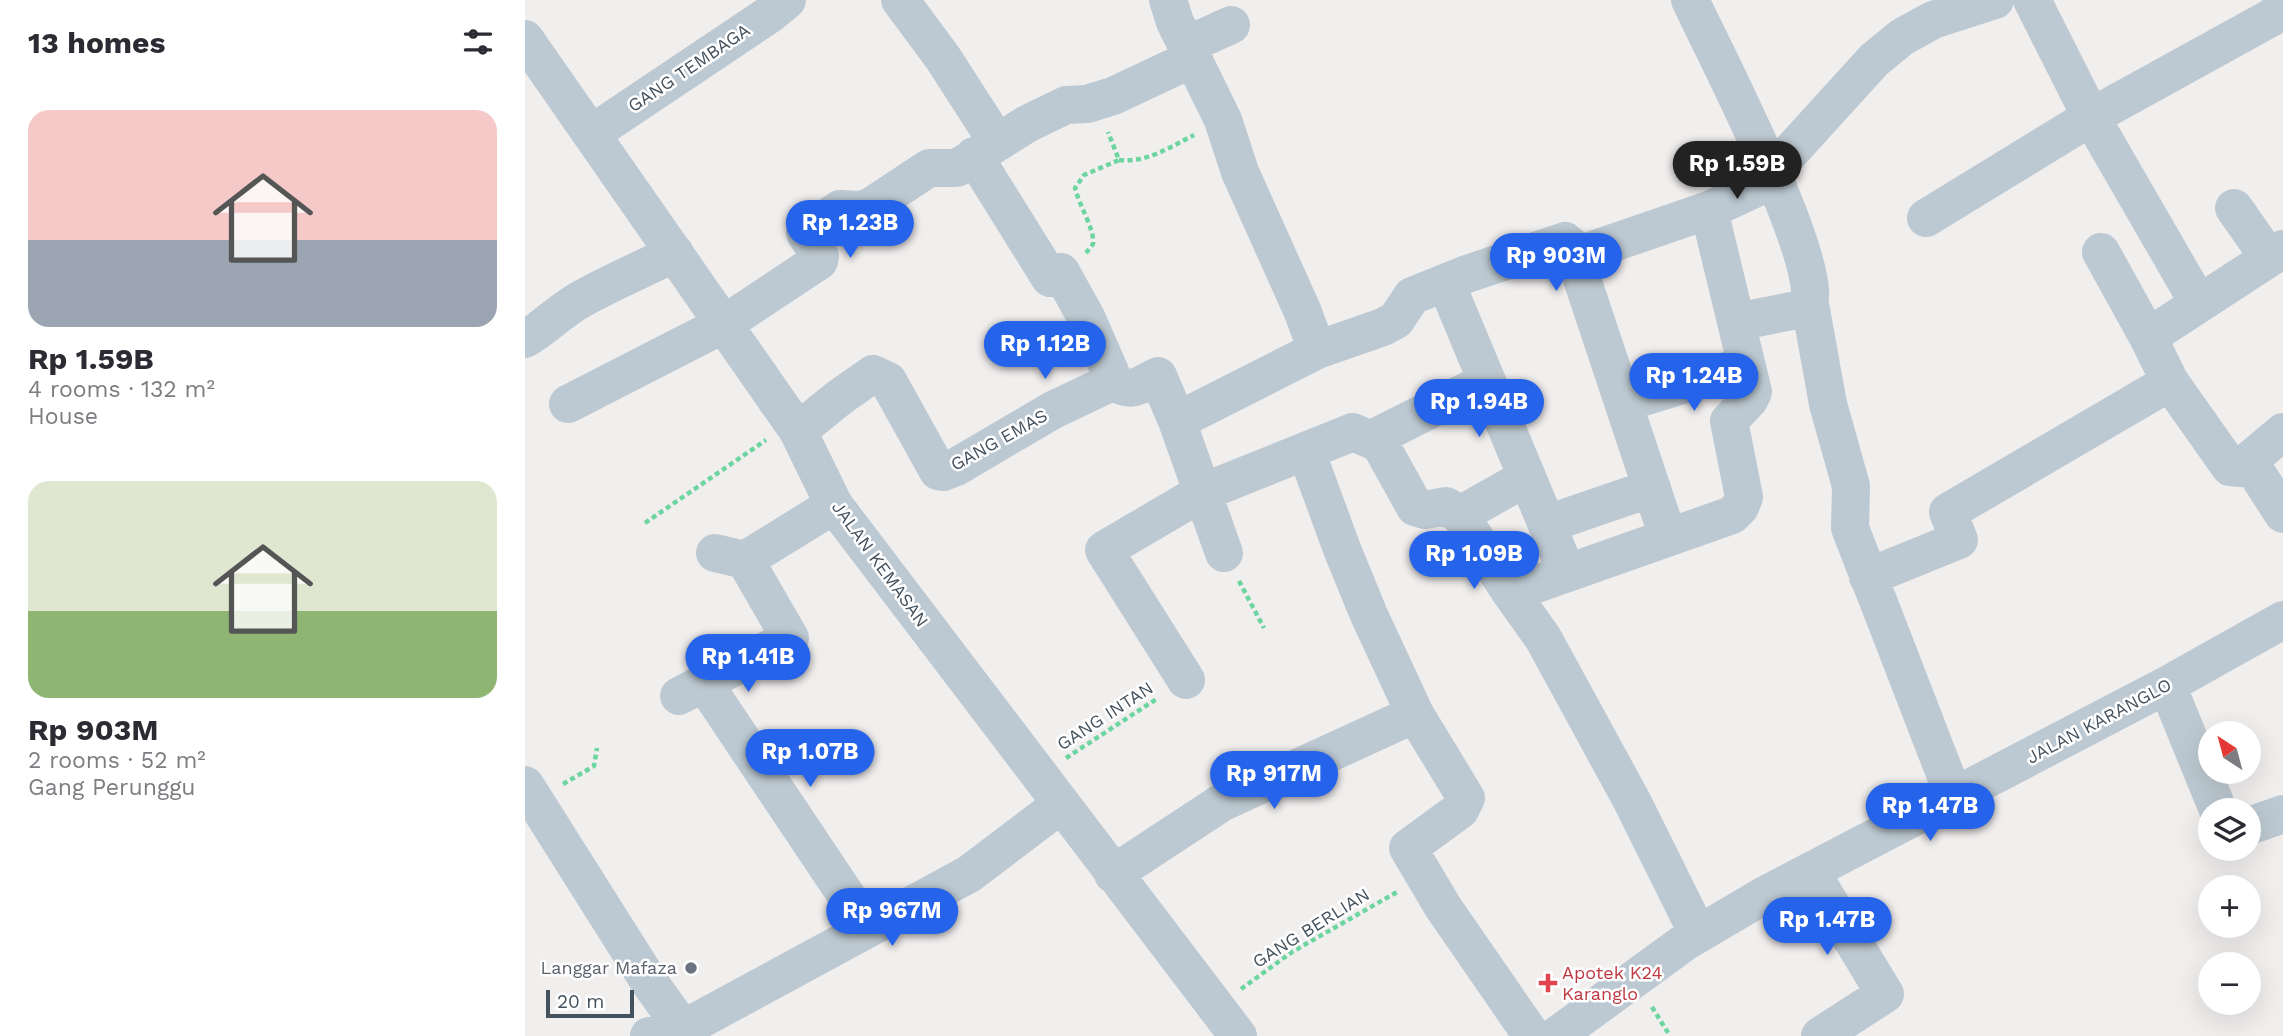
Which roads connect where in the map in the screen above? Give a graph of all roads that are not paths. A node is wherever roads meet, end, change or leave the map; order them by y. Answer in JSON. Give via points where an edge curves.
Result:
{"nodes":[{"id":1,"x":787,"y":0,"type":"edge"},
{"id":2,"x":900,"y":0,"type":"edge"},
{"id":3,"x":1168,"y":0,"type":"edge"},
{"id":4,"x":1690,"y":0,"type":"edge"},
{"id":5,"x":1995,"y":0,"type":"edge"},
{"id":6,"x":2032,"y":0,"type":"edge"},
{"id":7,"x":2283,"y":0,"type":"edge"},
{"id":8,"x":1944,"y":7,"type":"edge"},
{"id":9,"x":1231,"y":25,"type":"dead end"},
{"id":10,"x":525,"y":39,"type":"edge"},
{"id":11,"x":1190,"y":51,"type":"junction"},
{"id":12,"x":2091,"y":117,"type":"junction"},
{"id":13,"x":590,"y":134,"type":"junction"},
{"id":14,"x":986,"y":149,"type":"junction"},
{"id":15,"x":1771,"y":171,"type":"junction"},
{"id":16,"x":2234,"y":208,"type":"dead end"},
{"id":17,"x":1709,"y":210,"type":"junction"},
{"id":18,"x":1926,"y":218,"type":"dead end"},
{"id":19,"x":2101,"y":252,"type":"dead end"},
{"id":20,"x":675,"y":253,"type":"junction"},
{"id":21,"x":2276,"y":253,"type":"edge"},
{"id":22,"x":1575,"y":256,"type":"junction"},
{"id":23,"x":1446,"y":283,"type":"junction"},
{"id":24,"x":1810,"y":304,"type":"junction"},
{"id":25,"x":2199,"y":304,"type":"junction"},
{"id":26,"x":1736,"y":322,"type":"junction"},
{"id":27,"x":724,"y":324,"type":"junction"},
{"id":28,"x":2148,"y":337,"type":"junction"},
{"id":29,"x":525,"y":339,"type":"edge"},
{"id":30,"x":1317,"y":351,"type":"junction"},
{"id":31,"x":1747,"y":365,"type":"junction"},
{"id":32,"x":1114,"y":381,"type":"junction"},
{"id":33,"x":1487,"y":381,"type":"junction"},
{"id":34,"x":2170,"y":382,"type":"junction"},
{"id":35,"x":1624,"y":403,"type":"junction"},
{"id":36,"x":568,"y":404,"type":"dead end"},
{"id":37,"x":1177,"y":421,"type":"junction"},
{"id":38,"x":795,"y":427,"type":"junction"},
{"id":39,"x":2283,"y":432,"type":"edge"},
{"id":40,"x":1372,"y":439,"type":"junction"},
{"id":41,"x":1306,"y":451,"type":"junction"},
{"id":42,"x":2249,"y":461,"type":"junction"},
{"id":43,"x":1527,"y":477,"type":"junction"},
{"id":44,"x":1651,"y":488,"type":"junction"},
{"id":45,"x":1201,"y":493,"type":"junction"},
{"id":46,"x":834,"y":505,"type":"junction"},
{"id":47,"x":2283,"y":514,"type":"edge"},
{"id":48,"x":1460,"y":515,"type":"junction"},
{"id":49,"x":1547,"y":524,"type":"junction"},
{"id":50,"x":1668,"y":537,"type":"junction"},
{"id":51,"x":1224,"y":553,"type":"road end"},
{"id":52,"x":1567,"y":573,"type":"junction"},
{"id":53,"x":1868,"y":577,"type":"junction"},
{"id":54,"x":1510,"y":593,"type":"junction"},
{"id":55,"x":2283,"y":620,"type":"edge"},
{"id":56,"x":1186,"y":680,"type":"road end"},
{"id":57,"x":2167,"y":685,"type":"junction"},
{"id":58,"x":1415,"y":714,"type":"junction"},
{"id":59,"x":1049,"y":791,"type":"junction"},
{"id":60,"x":530,"y":793,"type":"edge"},
{"id":61,"x":1954,"y":797,"type":"junction"},
{"id":62,"x":2213,"y":798,"type":"edge"},
{"id":63,"x":2283,"y":814,"type":"edge"},
{"id":64,"x":2261,"y":821,"type":"edge"},
{"id":65,"x":1811,"y":872,"type":"junction"},
{"id":66,"x":1113,"y":874,"type":"junction"},
{"id":67,"x":868,"y":928,"type":"junction"},
{"id":68,"x":1698,"y":934,"type":"junction"},
{"id":69,"x":1226,"y":1022,"type":"edge"},
{"id":70,"x":666,"y":1032,"type":"edge"},
{"id":71,"x":1532,"y":1036,"type":"edge"},
{"id":72,"x":1556,"y":1036,"type":"edge"},
{"id":73,"x":1820,"y":1036,"type":"edge"}],
"edges":[{"from":1,"to":13,"type":"street","name":"GANG TEMBAGA"},
{"from":2,"to":14,"type":"street","via":[[943,58]]},
{"from":3,"to":11,"type":"street"},
{"from":4,"to":15,"type":"street"},
{"from":5,"to":8,"type":"street"},
{"from":6,"to":12,"type":"street"},
{"from":7,"to":12,"type":"street","via":[[2276,15]]},
{"from":8,"to":15,"type":"street","via":[[1933,20],[1874,60]]},
{"from":9,"to":11,"type":"street"},
{"from":10,"to":13,"type":"street","name":"JALAN KEMASAN"},
{"from":11,"to":14,"type":"street","via":[[1112,96],[1066,104]]},
{"from":11,"to":30,"type":"street"},
{"from":12,"to":18,"type":"street"},
{"from":12,"to":25,"type":"street"},
{"from":13,"to":20,"type":"street","name":"JALAN KEMASAN"},
{"from":14,"to":27,"type":"street","via":[[957,167],[929,168],[870,207],[840,209],[822,220],[805,233],[819,261]]},
{"from":14,"to":32,"type":"street","via":[[1050,278],[1061,272],[1087,319]]},
{"from":15,"to":17,"type":"street","via":[[1756,188]]},
{"from":15,"to":24,"type":"street","via":[[1801,246]]},
{"from":16,"to":21,"type":"street"},
{"from":17,"to":22,"type":"street"},
{"from":17,"to":26,"type":"street"},
{"from":19,"to":28,"type":"street"},
{"from":20,"to":27,"type":"street","name":"JALAN KEMASAN"},
{"from":20,"to":29,"type":"street","via":[[581,300]]},
{"from":21,"to":25,"type":"street"},
{"from":22,"to":23,"type":"street","via":[[1565,241]]},
{"from":22,"to":35,"type":"street"},
{"from":23,"to":30,"type":"street","via":[[1412,296],[1396,320],[1383,327]]},
{"from":23,"to":33,"type":"street"},
{"from":24,"to":26,"type":"street"},
{"from":24,"to":53,"type":"street","via":[[1828,404],[1851,486],[1850,528]]},
{"from":25,"to":28,"type":"street"},
{"from":26,"to":31,"type":"street"},
{"from":27,"to":36,"type":"street"},
{"from":27,"to":38,"type":"street","name":"JALAN KEMASAN"},
{"from":28,"to":34,"type":"street"},
{"from":30,"to":37,"type":"street"},
{"from":31,"to":35,"type":"street"},
{"from":31,"to":50,"type":"street","via":[[1753,392],[1729,421],[1744,498],[1740,507],[1732,515]]},
{"from":32,"to":37,"type":"street","name":"GANG EMAS","via":[[1127,389],[1158,376]]},
{"from":32,"to":38,"type":"street","name":"GANG EMAS","via":[[943,472],[938,471],[888,381],[878,374]]},
{"from":33,"to":40,"type":"street"},
{"from":33,"to":43,"type":"street"},
{"from":34,"to":42,"type":"street","via":[[2230,467],[2240,468]]},
{"from":34,"to":53,"type":"street","via":[[1948,512],[1959,540]]},
{"from":35,"to":44,"type":"street"},
{"from":37,"to":45,"type":"street","name":"GANG EMAS"},
{"from":38,"to":46,"type":"street","name":"JALAN KEMASAN"},
{"from":39,"to":42,"type":"street"},
{"from":40,"to":41,"type":"street","via":[[1353,432]]},
{"from":40,"to":48,"type":"street","via":[[1380,444],[1415,507],[1446,506]]},
{"from":41,"to":45,"type":"street"},
{"from":41,"to":58,"type":"street","via":[[1342,549]]},
{"from":42,"to":47,"type":"street"},
{"from":43,"to":48,"type":"street"},
{"from":43,"to":49,"type":"street"},
{"from":44,"to":49,"type":"street"},
{"from":44,"to":50,"type":"street"},
{"from":45,"to":51,"type":"street","name":"GANG EMAS"},
{"from":45,"to":56,"type":"street","via":[[1104,550]]},
{"from":46,"to":59,"type":"street","name":"JALAN KEMASAN"},
{"from":46,"to":67,"type":"street","via":[[730,557],[790,638],[692,689]]},
{"from":48,"to":54,"type":"street"},
{"from":49,"to":52,"type":"street"},
{"from":50,"to":52,"type":"street"},
{"from":52,"to":54,"type":"street"},
{"from":53,"to":61,"type":"street"},
{"from":54,"to":68,"type":"street","via":[[1543,638]]},
{"from":55,"to":57,"type":"street","name":"JALAN KARANGLO"},
{"from":57,"to":61,"type":"street","name":"JALAN KARANGLO"},
{"from":57,"to":62,"type":"street"},
{"from":58,"to":66,"type":"street","via":[[1220,803]]},
{"from":58,"to":71,"type":"street","via":[[1466,798],[1460,810],[1409,845],[1410,852]]},
{"from":59,"to":66,"type":"street","name":"JALAN KEMASAN"},
{"from":59,"to":67,"type":"street","via":[[969,874]]},
{"from":60,"to":70,"type":"street","via":[[650,983]]},
{"from":61,"to":65,"type":"street","name":"JALAN KARANGLO"},
{"from":63,"to":64,"type":"street"},
{"from":65,"to":68,"type":"street","name":"JALAN KARANGLO"},
{"from":65,"to":73,"type":"street","via":[[1885,994]]},
{"from":66,"to":69,"type":"street","name":"JALAN KEMASAN"},
{"from":67,"to":70,"type":"street"},
{"from":68,"to":72,"type":"street","name":"JALAN KARANGLO"}]}
